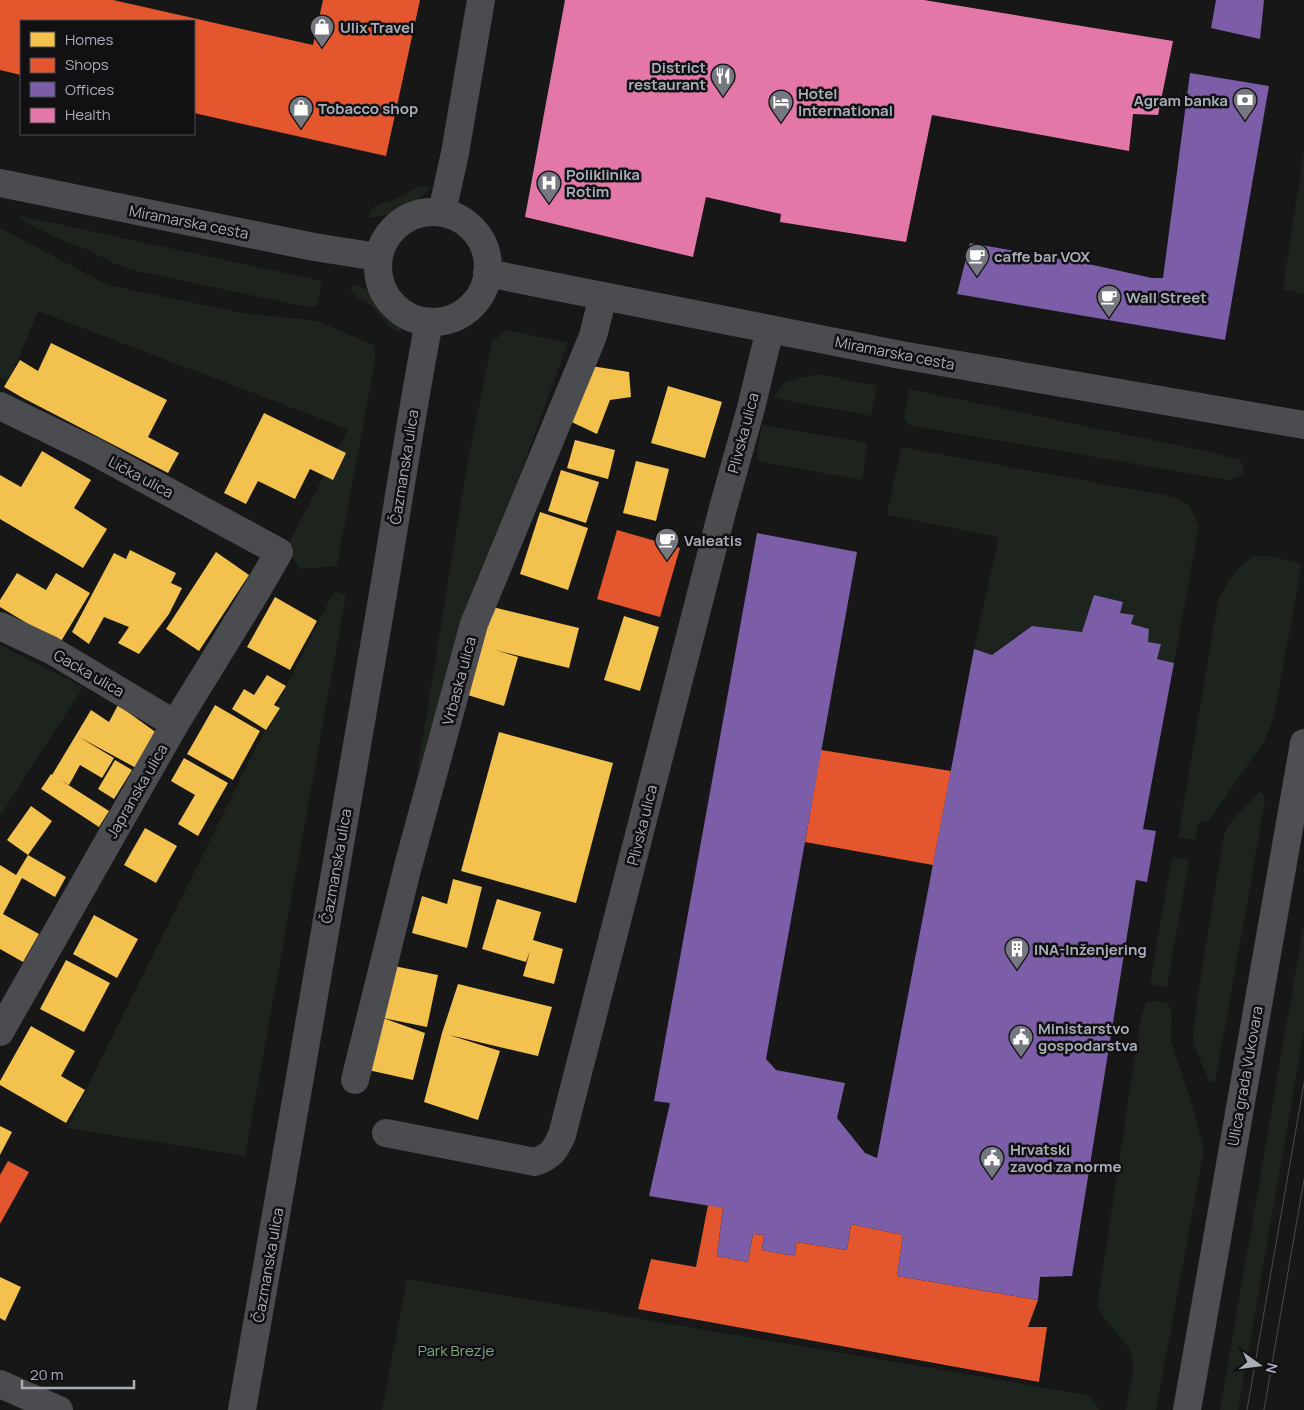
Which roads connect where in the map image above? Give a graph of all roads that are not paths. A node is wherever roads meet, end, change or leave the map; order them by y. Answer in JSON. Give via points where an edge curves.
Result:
{"nodes":[{"id":1,"x":481,"y":0,"type":"edge"},
{"id":2,"x":0,"y":184,"type":"edge"},
{"id":3,"x":442,"y":212,"type":"junction"},
{"id":4,"x":378,"y":257,"type":"junction"},
{"id":5,"x":487,"y":273,"type":"junction"},
{"id":6,"x":603,"y":296,"type":"junction"},
{"id":7,"x":429,"y":322,"type":"junction"},
{"id":8,"x":770,"y":329,"type":"junction"},
{"id":9,"x":0,"y":406,"type":"edge"},
{"id":10,"x":1304,"y":425,"type":"edge"},
{"id":11,"x":279,"y":552,"type":"joint"},
{"id":12,"x":0,"y":626,"type":"edge"},
{"id":13,"x":175,"y":724,"type":"junction"},
{"id":14,"x":1304,"y":743,"type":"edge"},
{"id":15,"x":0,"y":1032,"type":"edge"},
{"id":16,"x":355,"y":1080,"type":"dead end"},
{"id":17,"x":386,"y":1133,"type":"dead end"},
{"id":18,"x":0,"y":1384,"type":"edge"},
{"id":19,"x":59,"y":1410,"type":"edge"},
{"id":20,"x":242,"y":1410,"type":"edge"},
{"id":21,"x":1187,"y":1410,"type":"edge"}],
"edges":[{"from":1,"to":3,"type":"street"},
{"from":2,"to":4,"type":"street","name":"Miramarska cesta"},
{"from":3,"to":4,"type":"street","via":[[410,216],[397,225],[386,238]]},
{"from":3,"to":5,"type":"street","via":[[471,227],[481,240],[487,256]]},
{"from":4,"to":7,"type":"street","via":[[382,288],[391,303],[406,315]]},
{"from":5,"to":6,"type":"street","name":"Miramarska cesta"},
{"from":5,"to":7,"type":"street","via":[[483,290],[472,305],[458,316]]},
{"from":6,"to":8,"type":"street","name":"Miramarska cesta"},
{"from":6,"to":16,"type":"street","name":"Vrbaska ulica","via":[[592,336],[474,624],[408,866]]},
{"from":7,"to":20,"type":"street","name":"Čazmanska ulica"},
{"from":8,"to":10,"type":"street","name":"Miramarska cesta"},
{"from":8,"to":17,"type":"street","name":"Plivska ulica","via":[[562,1135],[554,1151],[535,1162]]},
{"from":9,"to":11,"type":"street","name":"Lička ulica","via":[[93,451]]},
{"from":11,"to":13,"type":"street","name":"Japranska ulica"},
{"from":12,"to":13,"type":"street","name":"Gacka ulica","via":[[51,650]]},
{"from":13,"to":15,"type":"street","name":"Japranska ulica"},
{"from":14,"to":21,"type":"main road","name":"Ulica grada Vukovara"},
{"from":18,"to":19,"type":"street"}]}
